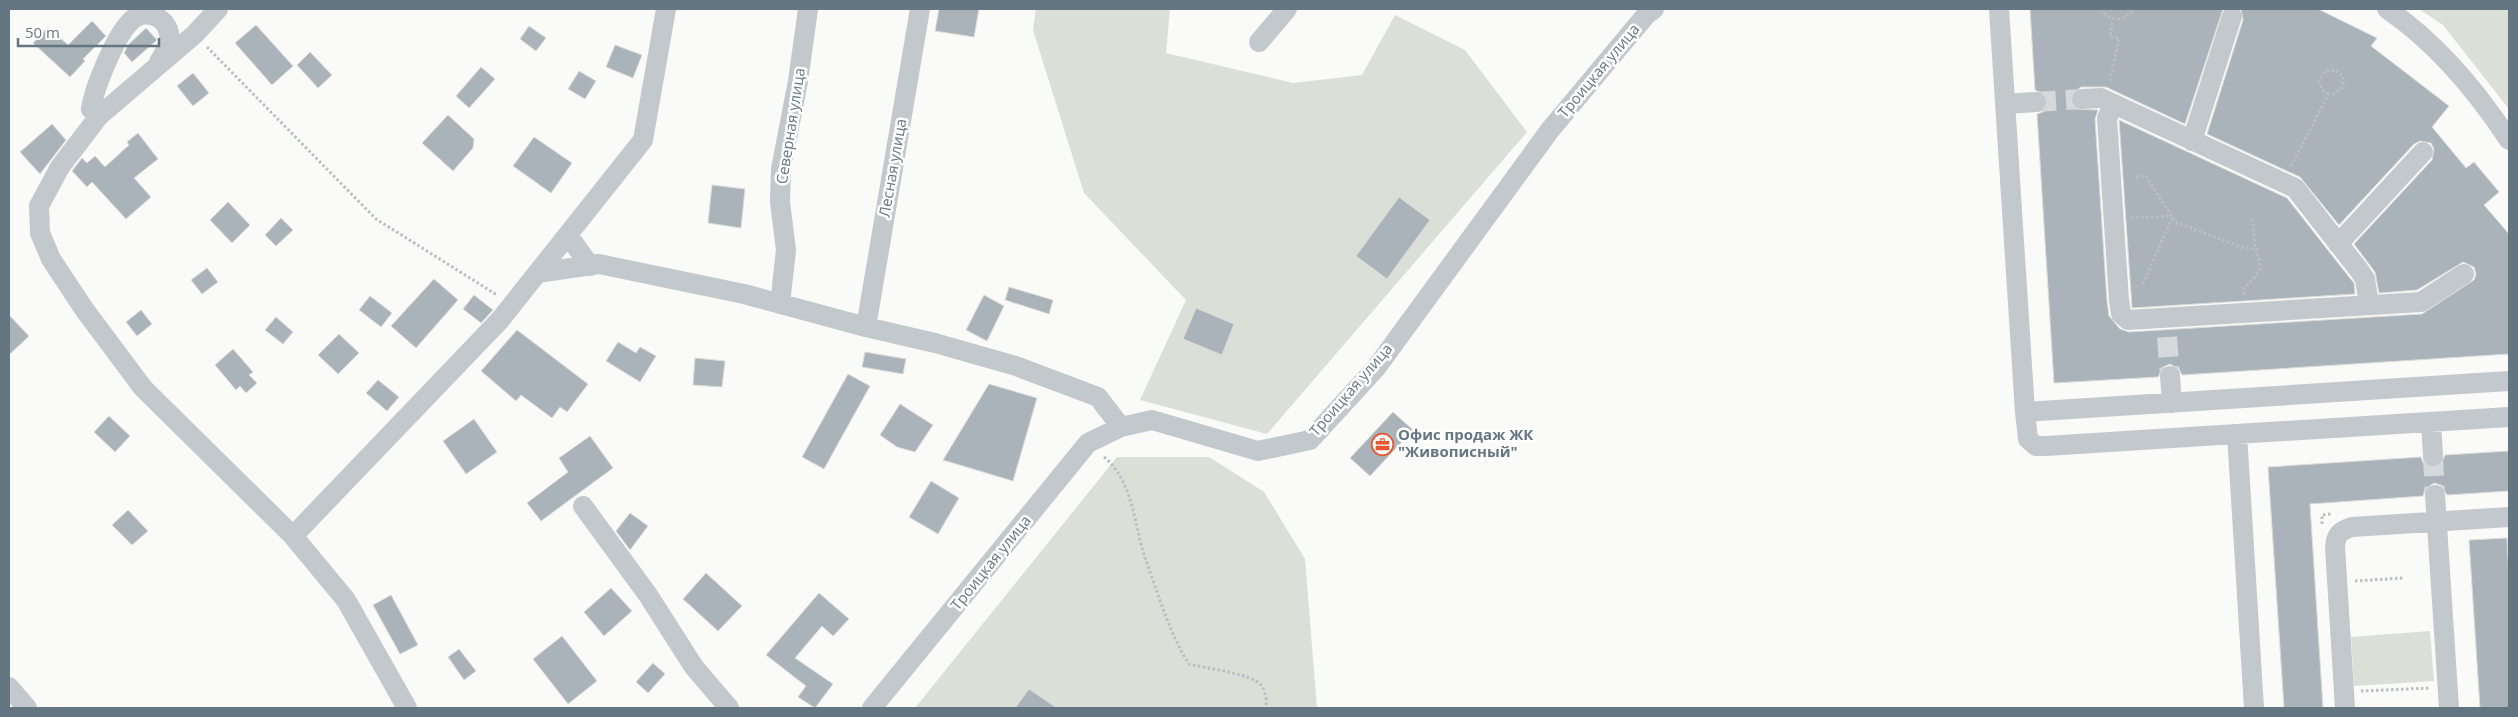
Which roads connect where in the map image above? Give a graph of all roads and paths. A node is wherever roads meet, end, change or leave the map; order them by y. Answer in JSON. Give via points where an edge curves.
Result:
{"nodes":[{"id":1,"x":218,"y":9,"type":"edge"},
{"id":2,"x":666,"y":9,"type":"edge"},
{"id":3,"x":808,"y":9,"type":"edge"},
{"id":4,"x":920,"y":9,"type":"edge"},
{"id":5,"x":1286,"y":9,"type":"edge"},
{"id":6,"x":1999,"y":9,"type":"edge"},
{"id":7,"x":2101,"y":9,"type":"edge"},
{"id":8,"x":2132,"y":9,"type":"edge"},
{"id":9,"x":2387,"y":9,"type":"edge"},
{"id":10,"x":1646,"y":11,"type":"edge"},
{"id":11,"x":130,"y":15,"type":"edge"},
{"id":12,"x":2232,"y":16,"type":"dead end"},
{"id":13,"x":2113,"y":19,"type":"junction"},
{"id":14,"x":195,"y":34,"type":"junction"},
{"id":15,"x":1259,"y":42,"type":"dead end"},
{"id":16,"x":154,"y":70,"type":"junction"},
{"id":17,"x":2110,"y":83,"type":"dead end"},
{"id":18,"x":2329,"y":94,"type":"junction"},
{"id":19,"x":2082,"y":99,"type":"tunnel mouth"},
{"id":20,"x":2036,"y":102,"type":"tunnel mouth"},
{"id":21,"x":2005,"y":104,"type":"junction"},
{"id":22,"x":2114,"y":104,"type":"junction"},
{"id":23,"x":99,"y":116,"type":"junction"},
{"id":24,"x":2509,"y":140,"type":"edge"},
{"id":25,"x":2192,"y":141,"type":"junction"},
{"id":26,"x":2423,"y":152,"type":"dead end"},
{"id":27,"x":2287,"y":174,"type":"dead end"},
{"id":28,"x":2136,"y":177,"type":"dead end"},
{"id":29,"x":2172,"y":217,"type":"junction"},
{"id":30,"x":2128,"y":218,"type":"dead end"},
{"id":31,"x":2250,"y":218,"type":"dead end"},
{"id":32,"x":568,"y":235,"type":"junction"},
{"id":33,"x":2338,"y":244,"type":"junction"},
{"id":34,"x":2258,"y":249,"type":"junction"},
{"id":35,"x":590,"y":266,"type":"junction"},
{"id":36,"x":537,"y":273,"type":"junction"},
{"id":37,"x":2464,"y":274,"type":"dead end"},
{"id":38,"x":2143,"y":284,"type":"dead end"},
{"id":39,"x":780,"y":304,"type":"junction"},
{"id":40,"x":512,"y":305,"type":"junction"},
{"id":41,"x":2369,"y":305,"type":"junction"},
{"id":42,"x":2246,"y":313,"type":"junction"},
{"id":43,"x":866,"y":327,"type":"junction"},
{"id":44,"x":2170,"y":376,"type":"tunnel mouth"},
{"id":45,"x":2509,"y":381,"type":"edge"},
{"id":46,"x":2172,"y":403,"type":"junction"},
{"id":47,"x":2025,"y":412,"type":"junction"},
{"id":48,"x":2509,"y":417,"type":"edge"},
{"id":49,"x":2431,"y":422,"type":"junction"},
{"id":50,"x":1121,"y":427,"type":"junction"},
{"id":51,"x":2236,"y":434,"type":"junction"},
{"id":52,"x":1088,"y":443,"type":"junction"},
{"id":53,"x":2433,"y":456,"type":"tunnel mouth"},
{"id":54,"x":2435,"y":496,"type":"tunnel mouth"},
{"id":55,"x":583,"y":506,"type":"dead end"},
{"id":56,"x":2509,"y":517,"type":"edge"},
{"id":57,"x":2437,"y":522,"type":"junction"},
{"id":58,"x":293,"y":536,"type":"junction"},
{"id":59,"x":2403,"y":578,"type":"dead end"},
{"id":60,"x":2349,"y":581,"type":"dead end"},
{"id":61,"x":9,"y":687,"type":"edge"},
{"id":62,"x":2437,"y":687,"type":"dead end"},
{"id":63,"x":2360,"y":692,"type":"dead end"},
{"id":64,"x":27,"y":708,"type":"edge"},
{"id":65,"x":407,"y":708,"type":"edge"},
{"id":66,"x":729,"y":708,"type":"edge"},
{"id":67,"x":872,"y":708,"type":"edge"},
{"id":68,"x":1266,"y":708,"type":"edge"},
{"id":69,"x":2254,"y":708,"type":"edge"},
{"id":70,"x":2345,"y":708,"type":"edge"},
{"id":71,"x":2449,"y":708,"type":"edge"}],
"edges":[{"from":1,"to":14,"type":"street"},
{"from":2,"to":32,"type":"street","via":[[643,140]]},
{"from":3,"to":39,"type":"street","name":"Северная улица","via":[[781,169],[780,202],[786,250]]},
{"from":4,"to":43,"type":"street","name":"Лесная улица"},
{"from":5,"to":15,"type":"street"},
{"from":6,"to":21,"type":"street"},
{"from":7,"to":13,"type":"path"},
{"from":8,"to":13,"type":"path","via":[[2126,17]]},
{"from":9,"to":24,"type":"street","via":[[2424,38],[2462,75]]},
{"from":10,"to":50,"type":"street","name":"Троицкая улица","via":[[1550,130],[1376,368],[1310,440],[1258,450],[1152,420]]},
{"from":11,"to":16,"type":"street","via":[[154,15],[164,22],[170,34],[168,48]]},
{"from":11,"to":23,"type":"street","via":[[94,93],[91,109]]},
{"from":12,"to":25,"type":"street"},
{"from":13,"to":17,"type":"path","via":[[2110,36],[2119,38]]},
{"from":14,"to":16,"type":"street"},
{"from":14,"to":40,"type":"path","via":[[376,219]]},
{"from":16,"to":23,"type":"street"},
{"from":18,"to":18,"type":"path","via":[[2343,88],[2343,76],[2335,70],[2324,72],[2319,82],[2324,92]]},
{"from":18,"to":27,"type":"path"},
{"from":19,"to":22,"type":"street","via":[[2100,98]]},
{"from":20,"to":21,"type":"street"},
{"from":21,"to":47,"type":"street"},
{"from":22,"to":25,"type":"street"},
{"from":22,"to":42,"type":"street","via":[[2107,118],[2121,314],[2128,320],[2167,327]]},
{"from":23,"to":58,"type":"street","via":[[60,167],[39,206],[40,233],[50,259],[143,388]]},
{"from":25,"to":33,"type":"street","via":[[2295,188]]},
{"from":26,"to":33,"type":"street"},
{"from":28,"to":29,"type":"path","via":[[2146,176]]},
{"from":29,"to":30,"type":"path"},
{"from":29,"to":34,"type":"path","via":[[2175,222],[2244,248]]},
{"from":29,"to":38,"type":"path"},
{"from":31,"to":34,"type":"path","via":[[2255,227],[2254,240]]},
{"from":32,"to":35,"type":"street"},
{"from":32,"to":36,"type":"street"},
{"from":33,"to":41,"type":"street","via":[[2365,279]]},
{"from":34,"to":42,"type":"path","via":[[2260,268],[2244,288]]},
{"from":35,"to":36,"type":"street"},
{"from":35,"to":39,"type":"street","via":[[599,264]]},
{"from":36,"to":40,"type":"street"},
{"from":37,"to":41,"type":"street","via":[[2421,302]]},
{"from":39,"to":43,"type":"street"},
{"from":40,"to":58,"type":"street"},
{"from":41,"to":42,"type":"street"},
{"from":43,"to":50,"type":"street","via":[[1016,366],[1071,387],[1098,398]]},
{"from":44,"to":46,"type":"street"},
{"from":45,"to":46,"type":"street"},
{"from":46,"to":47,"type":"street"},
{"from":47,"to":51,"type":"street","via":[[2028,439],[2036,446]]},
{"from":48,"to":49,"type":"street"},
{"from":49,"to":51,"type":"street"},
{"from":49,"to":53,"type":"street"},
{"from":50,"to":52,"type":"street","name":"Троицкая улица"},
{"from":51,"to":69,"type":"street"},
{"from":52,"to":67,"type":"street","name":"Троицкая улица"},
{"from":52,"to":68,"type":"path","via":[[1116,467],[1135,514],[1145,556],[1178,647],[1189,664],[1252,678],[1261,685],[1267,700]]},
{"from":54,"to":57,"type":"street"},
{"from":55,"to":66,"type":"street","via":[[648,595],[694,667]]},
{"from":56,"to":57,"type":"street"},
{"from":57,"to":70,"type":"street","via":[[2352,527],[2341,531],[2335,538]]},
{"from":57,"to":71,"type":"street"},
{"from":58,"to":65,"type":"street","via":[[346,600]]},
{"from":59,"to":60,"type":"path"},
{"from":61,"to":64,"type":"street"},
{"from":62,"to":63,"type":"path"}]}
